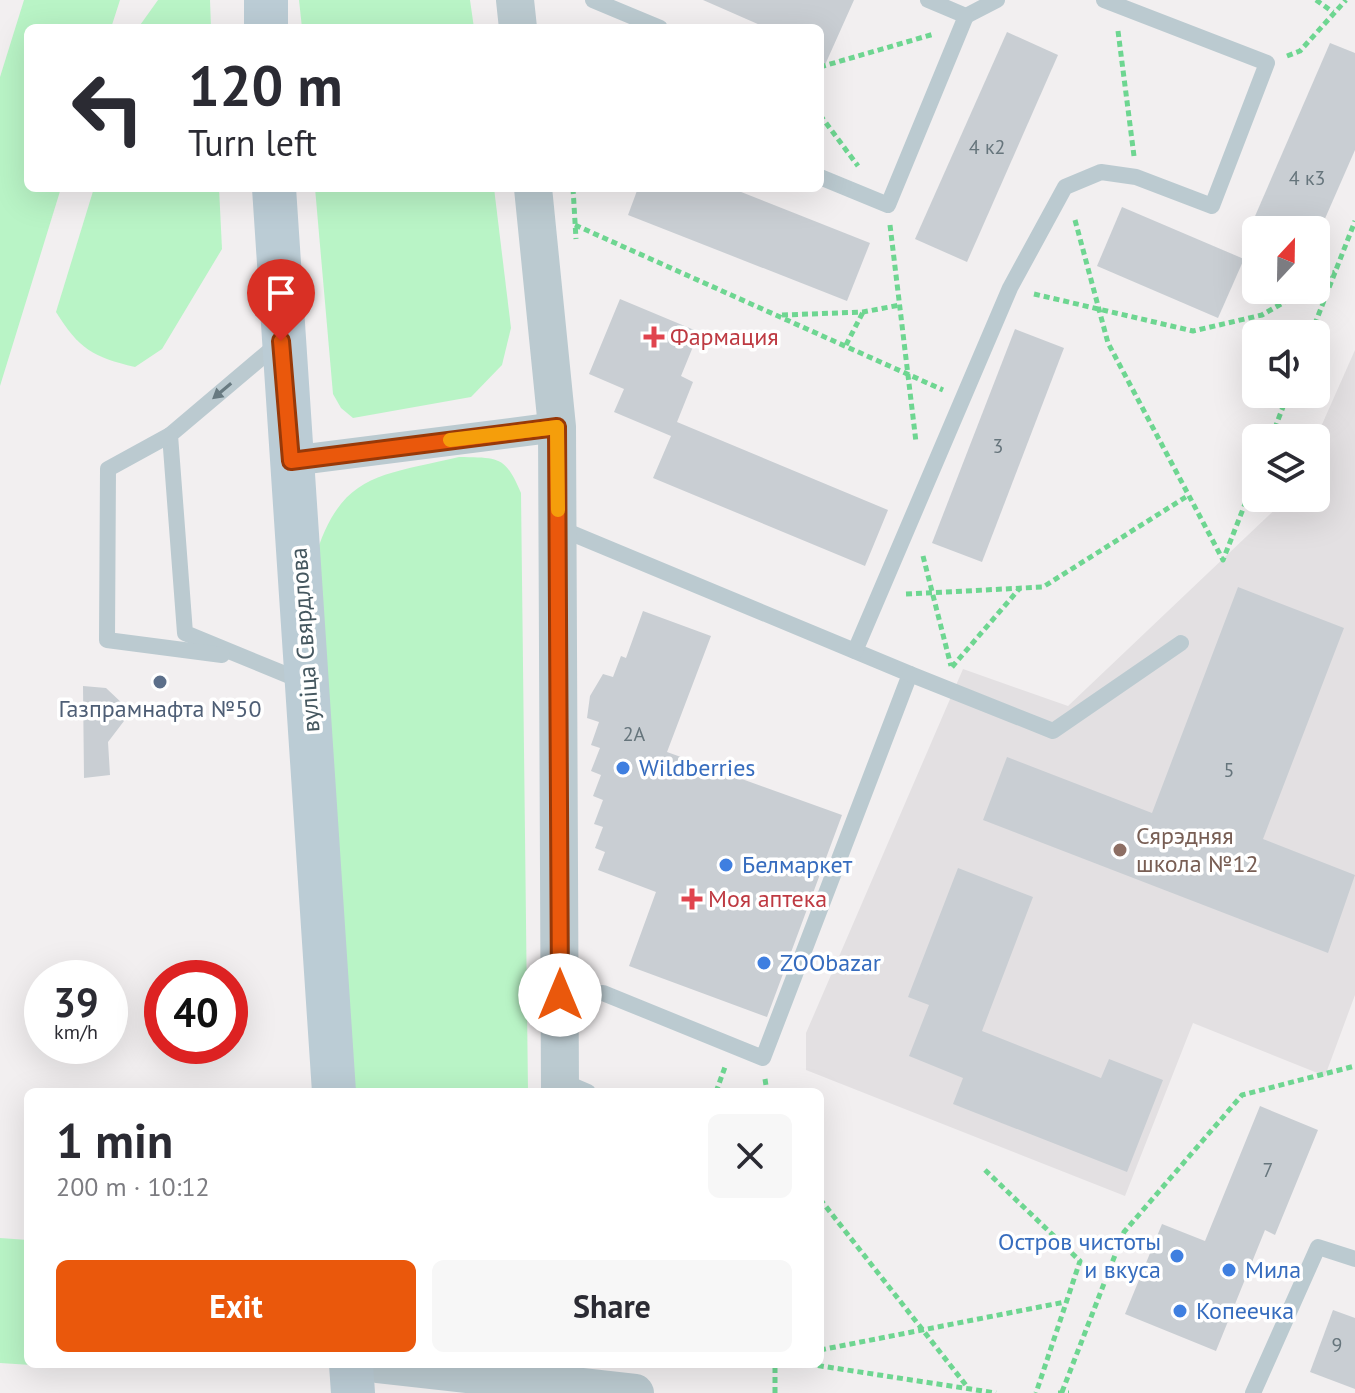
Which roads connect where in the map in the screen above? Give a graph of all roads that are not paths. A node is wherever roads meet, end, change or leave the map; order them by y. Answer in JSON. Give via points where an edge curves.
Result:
{"nodes":[{"id":1,"x":266,"y":0,"type":"edge"},
{"id":2,"x":515,"y":0,"type":"edge"},
{"id":3,"x":593,"y":0,"type":"edge"},
{"id":4,"x":928,"y":0,"type":"edge"},
{"id":5,"x":997,"y":0,"type":"edge"},
{"id":6,"x":1110,"y":2,"type":"edge"},
{"id":7,"x":964,"y":21,"type":"junction"},
{"id":8,"x":266,"y":24,"type":"edge"},
{"id":9,"x":518,"y":24,"type":"edge"},
{"id":10,"x":650,"y":24,"type":"edge"},
{"id":11,"x":824,"y":179,"type":"edge"},
{"id":12,"x":274,"y":192,"type":"edge"},
{"id":13,"x":533,"y":192,"type":"edge"},
{"id":14,"x":281,"y":341,"type":"junction"},
{"id":15,"x":557,"y":427,"type":"junction"},
{"id":16,"x":170,"y":435,"type":"junction"},
{"id":17,"x":291,"y":461,"type":"junction"},
{"id":18,"x":559,"y":528,"type":"junction"},
{"id":19,"x":1181,"y":643,"type":"dead end"},
{"id":20,"x":855,"y":651,"type":"junction"},
{"id":21,"x":244,"y":657,"type":"junction"},
{"id":22,"x":910,"y":674,"type":"junction"},
{"id":23,"x":309,"y":683,"type":"junction"},
{"id":24,"x":560,"y":995,"type":"junction"},
{"id":25,"x":334,"y":1088,"type":"edge"},
{"id":26,"x":569,"y":1088,"type":"edge"},
{"id":27,"x":1355,"y":1259,"type":"edge"},
{"id":28,"x":351,"y":1368,"type":"edge"},
{"id":29,"x":450,"y":1368,"type":"edge"},
{"id":30,"x":559,"y":1374,"type":"edge"},
{"id":31,"x":353,"y":1393,"type":"edge"},
{"id":32,"x":635,"y":1393,"type":"edge"},
{"id":33,"x":1253,"y":1393,"type":"edge"}],
"edges":[{"from":1,"to":8,"type":"main road"},
{"from":2,"to":9,"type":"street"},
{"from":3,"to":10,"type":"lane"},
{"from":4,"to":7,"type":"lane"},
{"from":5,"to":7,"type":"lane"},
{"from":6,"to":20,"type":"lane","via":[[1267,63],[1212,206],[1136,177],[1101,172],[1065,187],[1010,288]]},
{"from":7,"to":11,"type":"lane","via":[[888,205]]},
{"from":12,"to":14,"type":"main road","name":"вуліца Свярдлова"},
{"from":13,"to":15,"type":"street"},
{"from":14,"to":16,"type":"lane","one_way":true},
{"from":14,"to":17,"type":"main road","name":"вуліца Свярдлова"},
{"from":15,"to":17,"type":"street"},
{"from":15,"to":18,"type":"street"},
{"from":16,"to":21,"type":"lane","via":[[185,633]]},
{"from":16,"to":21,"type":"lane","via":[[108,469],[107,640]]},
{"from":17,"to":23,"type":"main road","name":"вуліца Свярдлова"},
{"from":18,"to":20,"type":"lane"},
{"from":18,"to":24,"type":"street"},
{"from":19,"to":22,"type":"lane","via":[[1053,731]]},
{"from":20,"to":22,"type":"lane"},
{"from":21,"to":23,"type":"lane"},
{"from":22,"to":24,"type":"lane","via":[[763,1058],[603,993]]},
{"from":23,"to":25,"type":"main road","name":"вуліца Свярдлова"},
{"from":24,"to":26,"type":"street"},
{"from":27,"to":33,"type":"lane","via":[[1318,1247]]},
{"from":28,"to":31,"type":"main road"},
{"from":29,"to":30,"type":"street"},
{"from":30,"to":32,"type":"street"}]}
